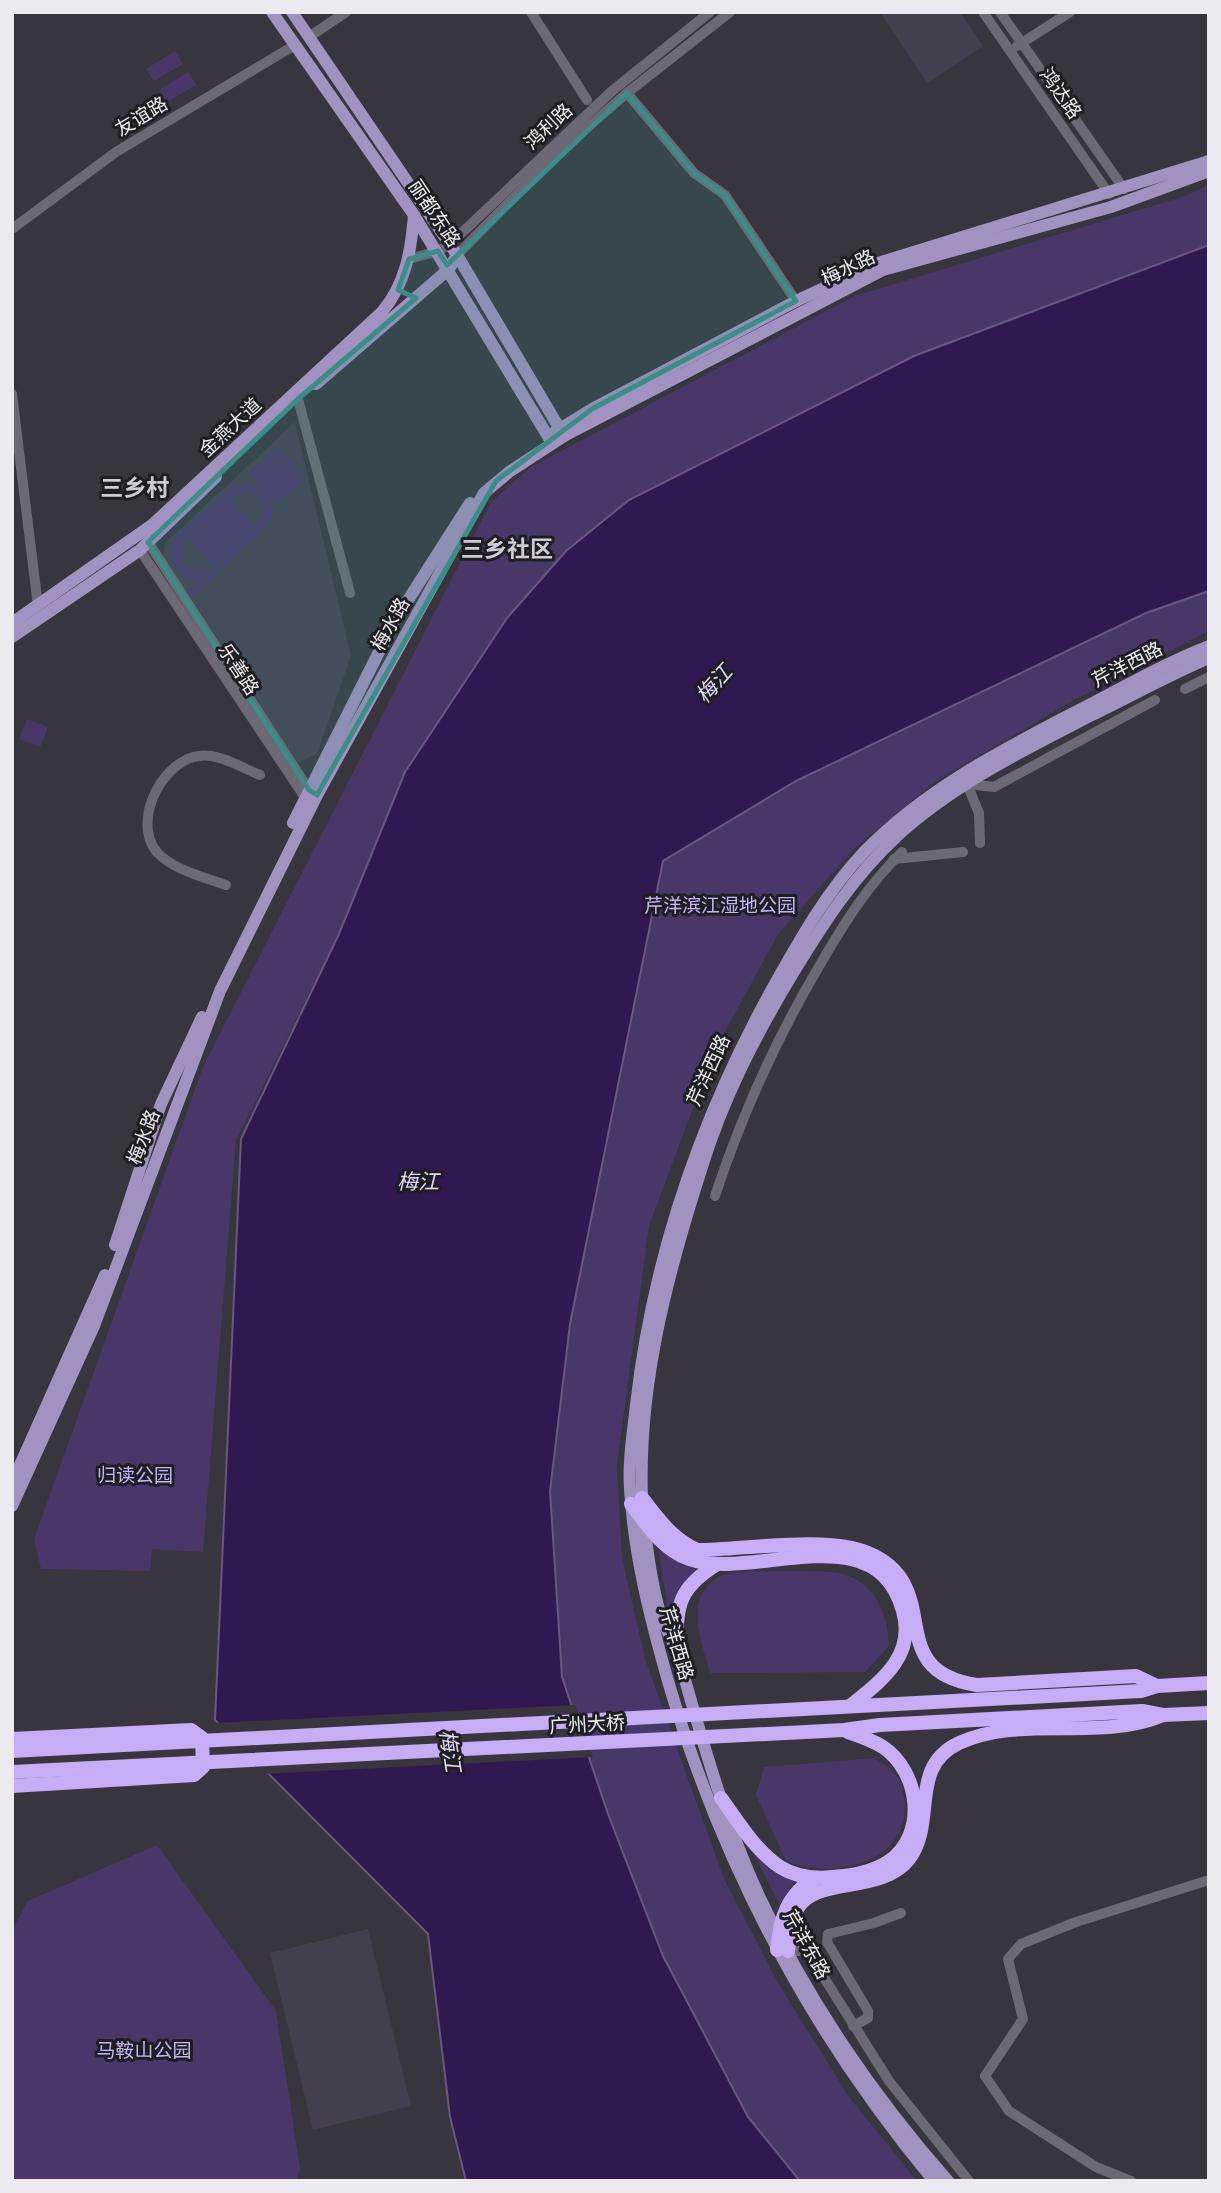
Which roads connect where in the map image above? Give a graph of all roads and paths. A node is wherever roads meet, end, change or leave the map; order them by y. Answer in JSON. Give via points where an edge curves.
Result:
{"nodes":[{"id":1,"x":272,"y":12,"type":"edge"},
{"id":2,"x":292,"y":12,"type":"edge"},
{"id":3,"x":346,"y":12,"type":"edge"},
{"id":4,"x":531,"y":12,"type":"edge"},
{"id":5,"x":691,"y":12,"type":"edge"},
{"id":6,"x":710,"y":12,"type":"edge"},
{"id":7,"x":730,"y":12,"type":"edge"},
{"id":8,"x":983,"y":12,"type":"edge"},
{"id":9,"x":1000,"y":12,"type":"edge"},
{"id":10,"x":1070,"y":12,"type":"edge"},
{"id":11,"x":698,"y":22,"type":"junction"},
{"id":12,"x":704,"y":32,"type":"junction"},
{"id":13,"x":309,"y":37,"type":"junction"},
{"id":14,"x":1022,"y":43,"type":"junction"},
{"id":15,"x":295,"y":45,"type":"junction"},
{"id":16,"x":1010,"y":51,"type":"junction"},
{"id":17,"x":626,"y":93,"type":"junction"},
{"id":18,"x":587,"y":100,"type":"dead end"},
{"id":19,"x":1209,"y":161,"type":"edge"},
{"id":20,"x":1209,"y":171,"type":"edge"},
{"id":21,"x":1124,"y":189,"type":"junction"},
{"id":22,"x":1109,"y":194,"type":"junction"},
{"id":23,"x":414,"y":215,"type":"junction"},
{"id":24,"x":12,"y":229,"type":"edge"},
{"id":25,"x":454,"y":249,"type":"junction"},
{"id":26,"x":438,"y":251,"type":"junction"},
{"id":27,"x":409,"y":259,"type":"junction"},
{"id":28,"x":449,"y":269,"type":"junction"},
{"id":29,"x":398,"y":290,"type":"junction"},
{"id":30,"x":796,"y":301,"type":"junction"},
{"id":31,"x":412,"y":302,"type":"junction"},
{"id":32,"x":12,"y":394,"type":"edge"},
{"id":33,"x":298,"y":399,"type":"junction"},
{"id":34,"x":562,"y":433,"type":"junction"},
{"id":35,"x":550,"y":440,"type":"junction"},
{"id":36,"x":144,"y":546,"type":"junction"},
{"id":37,"x":349,"y":593,"type":"dead end"},
{"id":38,"x":38,"y":606,"type":"junction"},
{"id":39,"x":12,"y":623,"type":"edge"},
{"id":40,"x":12,"y":637,"type":"edge"},
{"id":41,"x":1209,"y":646,"type":"edge"},
{"id":42,"x":1209,"y":658,"type":"edge"},
{"id":43,"x":1209,"y":677,"type":"edge"},
{"id":44,"x":1185,"y":688,"type":"dead end"},
{"id":45,"x":1156,"y":700,"type":"dead end"},
{"id":46,"x":260,"y":775,"type":"dead end"},
{"id":47,"x":967,"y":784,"type":"junction"},
{"id":48,"x":310,"y":797,"type":"junction"},
{"id":49,"x":980,"y":843,"type":"dead end"},
{"id":50,"x":963,"y":852,"type":"dead end"},
{"id":51,"x":226,"y":885,"type":"dead end"},
{"id":52,"x":715,"y":1196,"type":"dead end"},
{"id":53,"x":12,"y":1483,"type":"edge"},
{"id":54,"x":637,"y":1501,"type":"junction"},
{"id":55,"x":12,"y":1506,"type":"edge"},
{"id":56,"x":644,"y":1521,"type":"junction"},
{"id":57,"x":717,"y":1564,"type":"junction"},
{"id":58,"x":676,"y":1646,"type":"junction"},
{"id":59,"x":1209,"y":1682,"type":"edge"},
{"id":60,"x":1157,"y":1686,"type":"junction"},
{"id":61,"x":690,"y":1695,"type":"joint"},
{"id":62,"x":850,"y":1706,"type":"junction"},
{"id":63,"x":1209,"y":1713,"type":"edge"},
{"id":64,"x":1163,"y":1715,"type":"junction"},
{"id":65,"x":681,"y":1727,"type":"joint"},
{"id":66,"x":844,"y":1730,"type":"junction"},
{"id":67,"x":12,"y":1739,"type":"edge"},
{"id":68,"x":12,"y":1751,"type":"edge"},
{"id":69,"x":12,"y":1772,"type":"edge"},
{"id":70,"x":12,"y":1786,"type":"edge"},
{"id":71,"x":721,"y":1798,"type":"junction"},
{"id":72,"x":816,"y":1878,"type":"junction"},
{"id":73,"x":1209,"y":1880,"type":"edge"},
{"id":74,"x":901,"y":1913,"type":"dead end"},
{"id":75,"x":778,"y":1933,"type":"junction"},
{"id":76,"x":783,"y":1950,"type":"junction"},
{"id":77,"x":853,"y":2026,"type":"junction"},
{"id":78,"x":934,"y":2181,"type":"edge"},
{"id":79,"x":948,"y":2181,"type":"edge"},
{"id":80,"x":969,"y":2181,"type":"edge"},
{"id":81,"x":1131,"y":2181,"type":"edge"}],
"edges":[{"from":1,"to":15,"type":"main road","name":"丽都东路"},
{"from":2,"to":13,"type":"main road","name":"丽都东路"},
{"from":3,"to":13,"type":"street"},
{"from":4,"to":18,"type":"street"},
{"from":5,"to":11,"type":"street"},
{"from":6,"to":11,"type":"street","name":"鸿利路"},
{"from":7,"to":12,"type":"street","name":"鸿利路"},
{"from":8,"to":16,"type":"street","name":"鸿达路"},
{"from":9,"to":14,"type":"street","name":"鸿达路"},
{"from":10,"to":14,"type":"street"},
{"from":11,"to":12,"type":"street"},
{"from":11,"to":25,"type":"street","name":"鸿利路","via":[[583,117]]},
{"from":12,"to":17,"type":"street","name":"鸿利路"},
{"from":13,"to":25,"type":"main road","name":"丽都东路"},
{"from":14,"to":16,"type":"street"},
{"from":14,"to":21,"type":"street","name":"鸿达路"},
{"from":15,"to":23,"type":"main road","name":"丽都东路"},
{"from":15,"to":24,"type":"street","name":"友谊路","via":[[116,152]]},
{"from":16,"to":22,"type":"street","name":"鸿达路"},
{"from":17,"to":25,"type":"street","name":"鸿利路"},
{"from":17,"to":30,"type":"street","via":[[694,173],[725,195]]},
{"from":19,"to":21,"type":"main road","name":"梅水路"},
{"from":20,"to":34,"type":"main road","name":"梅水路","via":[[1111,208],[883,270]]},
{"from":21,"to":22,"type":"main road","name":"梅水路"},
{"from":22,"to":30,"type":"main road","name":"梅水路","via":[[878,263]]},
{"from":23,"to":26,"type":"main road","name":"丽都东路"},
{"from":23,"to":27,"type":"main road","name":"金燕大道"},
{"from":25,"to":26,"type":"street","name":"鸿利路"},
{"from":25,"to":28,"type":"main road","name":"金燕大道"},
{"from":25,"to":34,"type":"main road","name":"丽都东路"},
{"from":26,"to":27,"type":"street","name":"鸿利路"},
{"from":26,"to":28,"type":"main road","name":"丽都东路"},
{"from":27,"to":29,"type":"main road","name":"金燕大道"},
{"from":28,"to":31,"type":"main road","name":"金燕大道"},
{"from":28,"to":35,"type":"main road","name":"丽都东路"},
{"from":29,"to":31,"type":"main road"},
{"from":29,"to":38,"type":"main road","name":"金燕大道","via":[[382,312],[152,525]]},
{"from":30,"to":34,"type":"main road","name":"梅水路","via":[[592,409]]},
{"from":31,"to":33,"type":"main road","name":"金燕大道"},
{"from":32,"to":38,"type":"street"},
{"from":33,"to":36,"type":"main road","name":"金燕大道"},
{"from":33,"to":37,"type":"street"},
{"from":34,"to":35,"type":"main road","name":"梅水路"},
{"from":35,"to":48,"type":"main road","name":"梅水路","via":[[484,493]]},
{"from":36,"to":40,"type":"main road","name":"金燕大道"},
{"from":36,"to":48,"type":"street","name":"乐善路"},
{"from":38,"to":39,"type":"main road","name":"金燕大道"},
{"from":41,"to":54,"type":"main road","name":"芹洋西路","via":[[1019,742],[937,792],[866,851],[821,906],[722,1083],[676,1211],[643,1347],[629,1484]]},
{"from":42,"to":47,"type":"main road","name":"芹洋西路","via":[[1026,749]]},
{"from":43,"to":44,"type":"street"},
{"from":45,"to":47,"type":"street","via":[[993,787]]},
{"from":46,"to":51,"type":"street","via":[[201,755],[183,760],[167,773],[150,803],[152,845],[161,857]]},
{"from":47,"to":49,"type":"street","via":[[979,813]]},
{"from":47,"to":54,"type":"main road","name":"芹洋西路","via":[[900,833],[854,880],[755,1036],[712,1133],[674,1259],[656,1332]]},
{"from":48,"to":53,"type":"main road","name":"梅水路","via":[[160,1104],[107,1269]]},
{"from":48,"to":55,"type":"main road","name":"梅水路","via":[[220,991],[94,1326]]},
{"from":50,"to":52,"type":"street","via":[[898,855],[860,898],[789,1018],[734,1139]]},
{"from":54,"to":56,"type":"highway"},
{"from":54,"to":60,"type":"highway","via":[[682,1544],[697,1550],[826,1545],[866,1552],[906,1588],[915,1608],[919,1648],[928,1664],[960,1682],[977,1685],[1136,1676]]},
{"from":54,"to":65,"type":"main road","name":"芹洋西路","via":[[647,1608]]},
{"from":56,"to":57,"type":"highway","via":[[674,1551]]},
{"from":56,"to":58,"type":"main road","name":"芹洋西路","via":[[661,1615]]},
{"from":57,"to":58,"type":"highway","via":[[694,1578],[682,1596]]},
{"from":57,"to":62,"type":"highway","via":[[831,1555],[872,1568],[887,1580],[904,1614],[906,1635],[900,1656],[881,1682]]},
{"from":58,"to":61,"type":"main road","name":"芹洋西路"},
{"from":59,"to":60,"type":"highway"},
{"from":60,"to":62,"type":"highway","name":"广州大桥","via":[[1141,1691]]},
{"from":61,"to":71,"type":"main road","name":"芹洋东路"},
{"from":62,"to":68,"type":"highway","name":"广州大桥"},
{"from":63,"to":64,"type":"highway"},
{"from":64,"to":66,"type":"highway","name":"广州大桥","via":[[1142,1711]]},
{"from":64,"to":76,"type":"highway","via":[[1140,1724],[999,1732],[960,1742],[944,1752],[926,1783],[922,1833],[908,1860],[870,1883],[814,1892],[804,1899]]},
{"from":65,"to":76,"type":"main road","name":"芹洋东路","via":[[746,1891]]},
{"from":66,"to":69,"type":"highway","name":"广州大桥"},
{"from":66,"to":72,"type":"highway","via":[[877,1743],[899,1761],[915,1797],[915,1816],[909,1835],[890,1861],[860,1874]]},
{"from":67,"to":70,"type":"highway","via":[[191,1730],[202,1738],[203,1767],[194,1775]]},
{"from":71,"to":72,"type":"highway","via":[[763,1854],[795,1875]]},
{"from":71,"to":75,"type":"main road","name":"芹洋东路"},
{"from":72,"to":75,"type":"highway","via":[[791,1897]]},
{"from":73,"to":81,"type":"street","via":[[1076,1922],[1021,1944],[1008,1959],[1023,2019],[985,2076],[1009,2110],[1096,2167]]},
{"from":74,"to":77,"type":"street","via":[[828,1934],[827,1942],[868,2011],[868,2018]]},
{"from":75,"to":76,"type":"highway"},
{"from":76,"to":77,"type":"street","via":[[811,1956]]},
{"from":76,"to":78,"type":"main road","name":"芹洋东路","via":[[864,2092]]},
{"from":76,"to":79,"type":"main road","name":"芹洋东路","via":[[875,2089]]},
{"from":77,"to":80,"type":"street","via":[[916,2117]]}]}
